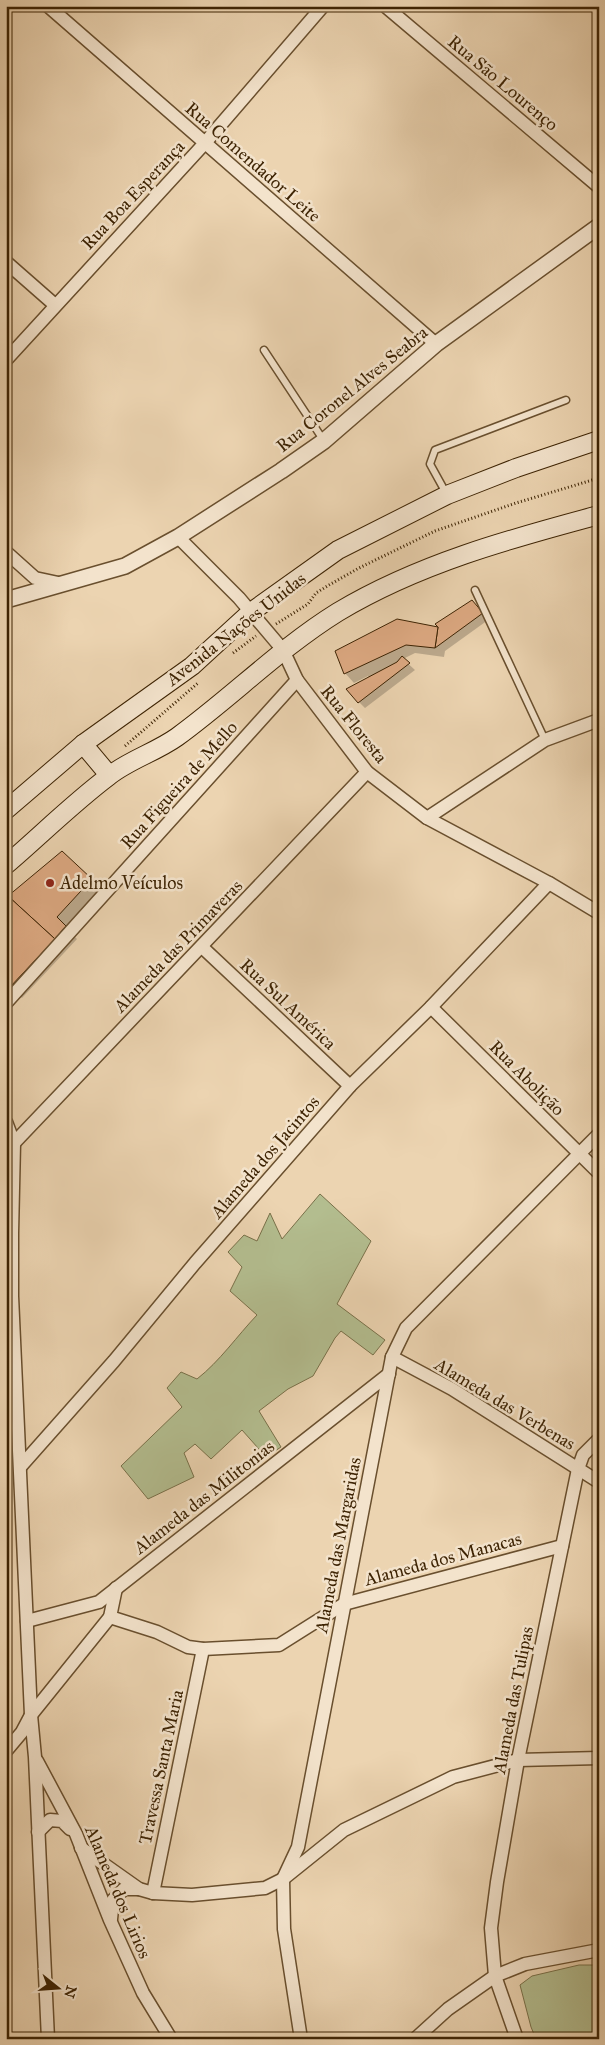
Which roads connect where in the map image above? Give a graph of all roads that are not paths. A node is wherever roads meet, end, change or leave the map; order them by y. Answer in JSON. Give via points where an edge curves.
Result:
{"nodes":[{"id":1,"x":48,"y":6,"type":"edge"},
{"id":2,"x":322,"y":6,"type":"edge"},
{"id":3,"x":385,"y":6,"type":"edge"},
{"id":4,"x":204,"y":144,"type":"junction"},
{"id":5,"x":599,"y":187,"type":"edge"},
{"id":6,"x":599,"y":226,"type":"edge"},
{"id":7,"x":6,"y":262,"type":"edge"},
{"id":8,"x":55,"y":305,"type":"junction"},
{"id":9,"x":436,"y":344,"type":"junction"},
{"id":10,"x":264,"y":350,"type":"dead end"},
{"id":11,"x":6,"y":360,"type":"edge"},
{"id":12,"x":566,"y":400,"type":"dead end"},
{"id":13,"x":324,"y":440,"type":"junction"},
{"id":14,"x":599,"y":440,"type":"edge"},
{"id":15,"x":447,"y":494,"type":"junction"},
{"id":16,"x":599,"y":515,"type":"edge"},
{"id":17,"x":178,"y":537,"type":"junction"},
{"id":18,"x":6,"y":552,"type":"edge"},
{"id":19,"x":65,"y":584,"type":"junction"},
{"id":20,"x":475,"y":590,"type":"dead end"},
{"id":21,"x":6,"y":600,"type":"edge"},
{"id":22,"x":251,"y":612,"type":"junction"},
{"id":23,"x":283,"y":650,"type":"junction"},
{"id":24,"x":297,"y":680,"type":"junction"},
{"id":25,"x":599,"y":720,"type":"edge"},
{"id":26,"x":545,"y":740,"type":"junction"},
{"id":27,"x":83,"y":744,"type":"junction"},
{"id":28,"x":367,"y":772,"type":"junction"},
{"id":29,"x":110,"y":775,"type":"junction"},
{"id":30,"x":6,"y":810,"type":"edge"},
{"id":31,"x":427,"y":818,"type":"junction"},
{"id":32,"x":6,"y":865,"type":"edge"},
{"id":33,"x":549,"y":883,"type":"junction"},
{"id":34,"x":599,"y":913,"type":"edge"},
{"id":35,"x":202,"y":947,"type":"junction"},
{"id":36,"x":6,"y":1003,"type":"edge"},
{"id":37,"x":431,"y":1007,"type":"junction"},
{"id":38,"x":350,"y":1086,"type":"junction"},
{"id":39,"x":6,"y":1122,"type":"edge"},
{"id":40,"x":599,"y":1134,"type":"edge"},
{"id":41,"x":14,"y":1143,"type":"junction"},
{"id":42,"x":579,"y":1154,"type":"junction"},
{"id":43,"x":599,"y":1173,"type":"edge"},
{"id":44,"x":9,"y":1236,"type":"edge"},
{"id":45,"x":9,"y":1291,"type":"edge"},
{"id":46,"x":392,"y":1357,"type":"junction"},
{"id":47,"x":389,"y":1374,"type":"junction"},
{"id":48,"x":599,"y":1439,"type":"edge"},
{"id":49,"x":21,"y":1466,"type":"junction"},
{"id":50,"x":578,"y":1469,"type":"junction"},
{"id":51,"x":599,"y":1482,"type":"edge"},
{"id":52,"x":562,"y":1546,"type":"junction"},
{"id":53,"x":116,"y":1588,"type":"junction"},
{"id":54,"x":344,"y":1604,"type":"junction"},
{"id":55,"x":110,"y":1617,"type":"junction"},
{"id":56,"x":27,"y":1621,"type":"junction"},
{"id":57,"x":203,"y":1648,"type":"junction"},
{"id":58,"x":31,"y":1715,"type":"junction"},
{"id":59,"x":6,"y":1751,"type":"edge"},
{"id":60,"x":35,"y":1757,"type":"junction"},
{"id":61,"x":599,"y":1758,"type":"edge"},
{"id":62,"x":518,"y":1760,"type":"junction"},
{"id":63,"x":38,"y":1832,"type":"junction"},
{"id":64,"x":76,"y":1834,"type":"junction"},
{"id":65,"x":81,"y":1848,"type":"junction"},
{"id":66,"x":283,"y":1879,"type":"junction"},
{"id":67,"x":139,"y":1889,"type":"junction"},
{"id":68,"x":153,"y":1893,"type":"junction"},
{"id":69,"x":110,"y":1920,"type":"junction"},
{"id":70,"x":599,"y":1950,"type":"edge"},
{"id":71,"x":495,"y":1976,"type":"junction"},
{"id":72,"x":48,"y":2039,"type":"edge"},
{"id":73,"x":171,"y":2039,"type":"edge"},
{"id":74,"x":301,"y":2039,"type":"edge"},
{"id":75,"x":415,"y":2039,"type":"edge"},
{"id":76,"x":517,"y":2039,"type":"edge"}],
"edges":[{"from":1,"to":4,"type":"street","name":"Rua Comendador Leite"},
{"from":2,"to":4,"type":"street","name":"Rua Boa Esperança"},
{"from":3,"to":5,"type":"street","name":"Rua São Lourenço"},
{"from":4,"to":8,"type":"street","name":"Rua Boa Esperança"},
{"from":4,"to":9,"type":"street","name":"Rua Comendador Leite"},
{"from":6,"to":9,"type":"street","name":"Rua Coronel Alves Seabra"},
{"from":7,"to":8,"type":"street"},
{"from":8,"to":11,"type":"street","name":"Rua Boa Esperança"},
{"from":9,"to":13,"type":"street","name":"Rua Coronel Alves Seabra"},
{"from":10,"to":13,"type":"lane"},
{"from":12,"to":15,"type":"lane","via":[[435,450],[430,464]]},
{"from":13,"to":17,"type":"street","name":"Rua Coronel Alves Seabra","via":[[282,471]]},
{"from":14,"to":15,"type":"main road","name":"Avenida Nações Unidas"},
{"from":15,"to":22,"type":"main road","name":"Avenida Nações Unidas","via":[[338,550]]},
{"from":16,"to":23,"type":"main road","via":[[538,531],[432,566],[338,613]]},
{"from":17,"to":19,"type":"street","name":"Rua Coronel Alves Seabra","via":[[125,566]]},
{"from":17,"to":22,"type":"street","name":"Rua Floresta"},
{"from":18,"to":19,"type":"street","via":[[35,578]]},
{"from":19,"to":21,"type":"street","name":"Rua Coronel Alves Seabra"},
{"from":20,"to":26,"type":"lane"},
{"from":22,"to":23,"type":"street","name":"Rua Floresta"},
{"from":22,"to":27,"type":"main road","name":"Avenida Nações Unidas","via":[[192,666]]},
{"from":23,"to":24,"type":"street","name":"Rua Floresta"},
{"from":23,"to":29,"type":"main road","via":[[176,738]]},
{"from":24,"to":28,"type":"street","name":"Rua Floresta"},
{"from":24,"to":36,"type":"street","name":"Rua Figueira de Mello"},
{"from":25,"to":26,"type":"street"},
{"from":26,"to":31,"type":"street"},
{"from":27,"to":29,"type":"main road"},
{"from":27,"to":30,"type":"main road","name":"Avenida Nações Unidas"},
{"from":28,"to":31,"type":"street","name":"Rua Floresta"},
{"from":28,"to":35,"type":"street","name":"Alameda das Primaveras"},
{"from":29,"to":32,"type":"main road"},
{"from":31,"to":33,"type":"street","name":"Rua Floresta"},
{"from":33,"to":34,"type":"street","name":"Rua Floresta"},
{"from":33,"to":37,"type":"street","name":"Alameda dos Jacintos"},
{"from":35,"to":38,"type":"street","name":"Rua Sul América"},
{"from":35,"to":41,"type":"street","name":"Alameda das Primaveras"},
{"from":37,"to":38,"type":"street","name":"Alameda dos Jacintos"},
{"from":37,"to":42,"type":"street","name":"Rua Abolição"},
{"from":38,"to":49,"type":"street","name":"Alameda dos Jacintos"},
{"from":39,"to":41,"type":"street"},
{"from":40,"to":42,"type":"street","name":"Alameda das Margaridas"},
{"from":41,"to":44,"type":"street"},
{"from":42,"to":43,"type":"street","name":"Rua Abolição"},
{"from":42,"to":46,"type":"street","name":"Alameda das Margaridas","via":[[406,1328]]},
{"from":44,"to":45,"type":"street"},
{"from":45,"to":49,"type":"street"},
{"from":46,"to":47,"type":"street","name":"Alameda das Margaridas"},
{"from":46,"to":50,"type":"street","name":"Alameda das Verbenas","via":[[452,1389]]},
{"from":47,"to":53,"type":"street","name":"Alameda das Militonias"},
{"from":47,"to":54,"type":"street","name":"Alameda das Margaridas"},
{"from":48,"to":50,"type":"street","name":"Alameda das Tulipas","via":[[583,1455]]},
{"from":49,"to":56,"type":"street"},
{"from":50,"to":51,"type":"street","name":"Alameda das Verbenas"},
{"from":50,"to":52,"type":"street","name":"Alameda das Tulipas"},
{"from":52,"to":54,"type":"street","name":"Alameda dos Manacas"},
{"from":52,"to":62,"type":"street","name":"Alameda das Tulipas"},
{"from":53,"to":55,"type":"street"},
{"from":53,"to":56,"type":"street","name":"Alameda das Militonias","via":[[99,1602]]},
{"from":54,"to":57,"type":"street","name":"Alameda dos Manacas","via":[[279,1645]]},
{"from":54,"to":66,"type":"street","name":"Alameda das Margaridas","via":[[298,1847]]},
{"from":55,"to":57,"type":"street","name":"Alameda dos Manacas","via":[[157,1632],[188,1647]]},
{"from":55,"to":58,"type":"street"},
{"from":56,"to":58,"type":"street"},
{"from":57,"to":68,"type":"street","name":"Travessa Santa Maria"},
{"from":58,"to":59,"type":"street"},
{"from":58,"to":60,"type":"street"},
{"from":60,"to":63,"type":"street"},
{"from":60,"to":64,"type":"street","name":"Alameda dos Lirios"},
{"from":61,"to":62,"type":"street"},
{"from":62,"to":66,"type":"street","via":[[453,1777],[344,1830]]},
{"from":62,"to":71,"type":"street","name":"Alameda das Tulipas","via":[[492,1928]]},
{"from":63,"to":64,"type":"street","via":[[50,1820],[62,1820]]},
{"from":63,"to":72,"type":"street"},
{"from":64,"to":65,"type":"street","name":"Alameda dos Lirios"},
{"from":65,"to":67,"type":"street"},
{"from":65,"to":69,"type":"street","name":"Alameda dos Lirios"},
{"from":66,"to":68,"type":"street","via":[[265,1888],[192,1895]]},
{"from":66,"to":74,"type":"street","name":"Alameda das Margaridas","via":[[284,1929]]},
{"from":67,"to":68,"type":"street"},
{"from":67,"to":69,"type":"street","via":[[124,1889],[113,1900]]},
{"from":69,"to":73,"type":"street","name":"Alameda dos Lirios","via":[[143,1993]]},
{"from":70,"to":71,"type":"street","via":[[525,1964]]},
{"from":71,"to":75,"type":"street","via":[[448,2009]]},
{"from":71,"to":76,"type":"street","name":"Alameda das Tulipas"}]}
